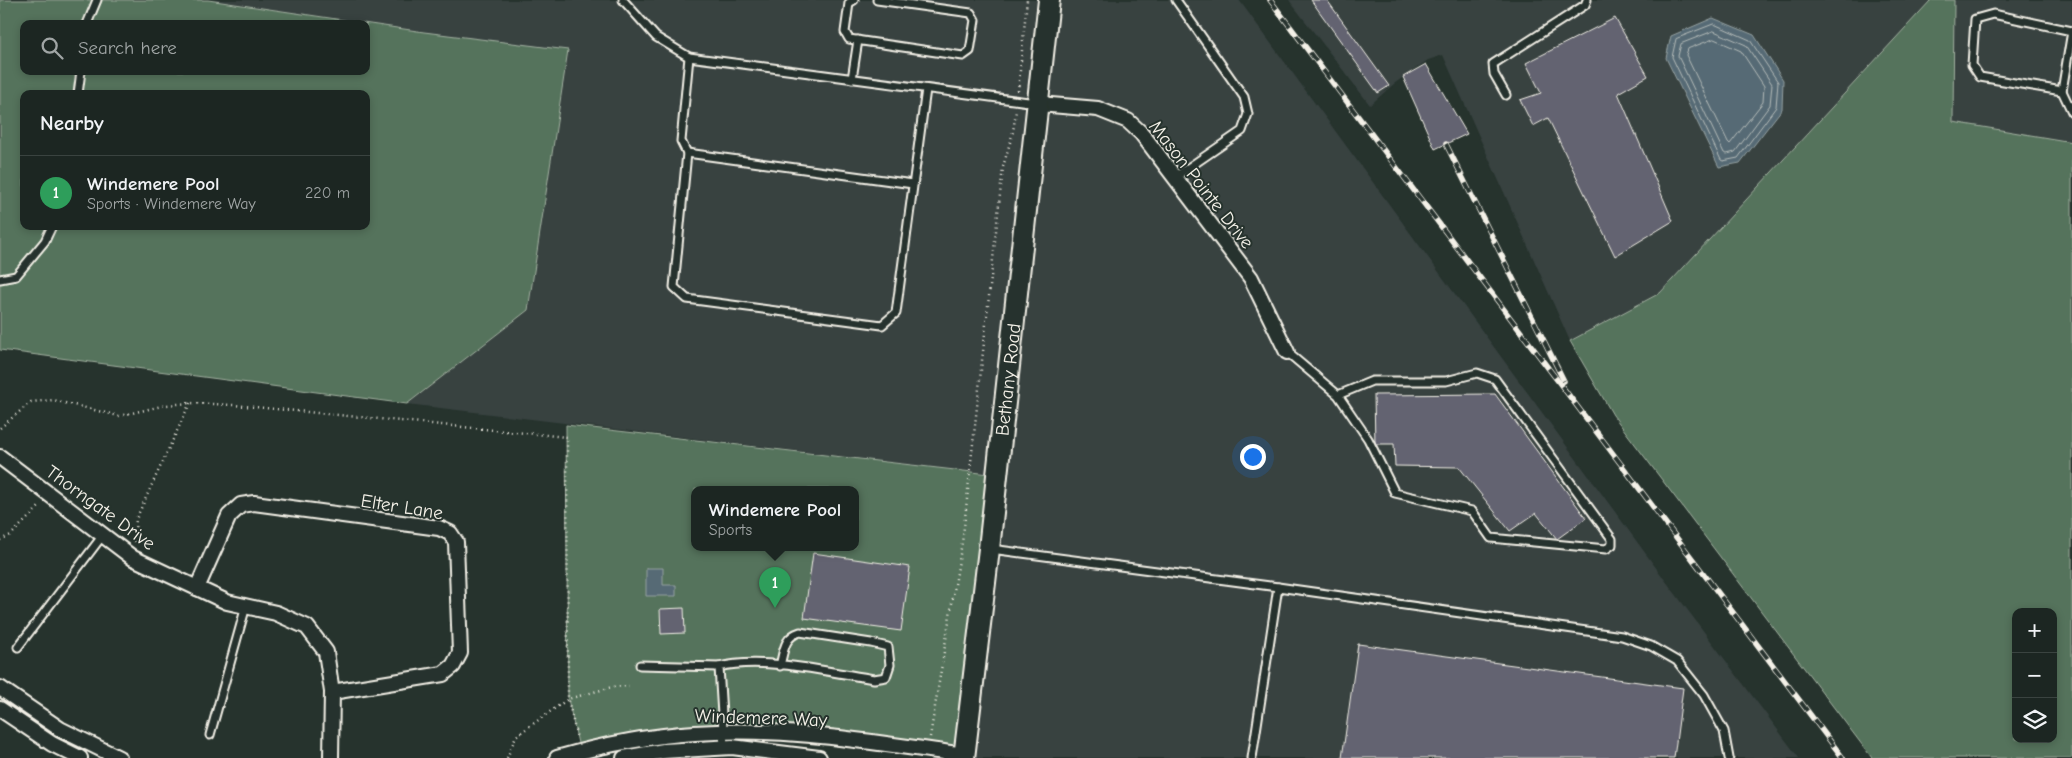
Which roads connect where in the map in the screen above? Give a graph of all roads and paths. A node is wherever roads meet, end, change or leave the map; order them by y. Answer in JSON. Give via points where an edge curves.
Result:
{"nodes":[{"id":1,"x":97,"y":0,"type":"edge"},
{"id":2,"x":623,"y":0,"type":"edge"},
{"id":3,"x":854,"y":0,"type":"edge"},
{"id":4,"x":877,"y":0,"type":"edge"},
{"id":5,"x":1027,"y":0,"type":"edge"},
{"id":6,"x":1049,"y":0,"type":"edge"},
{"id":7,"x":1176,"y":0,"type":"edge"},
{"id":8,"x":1586,"y":0,"type":"edge"},
{"id":9,"x":89,"y":20,"type":"edge"},
{"id":10,"x":2072,"y":31,"type":"edge"},
{"id":11,"x":858,"y":40,"type":"junction"},
{"id":12,"x":689,"y":57,"type":"junction"},
{"id":13,"x":80,"y":75,"type":"edge"},
{"id":14,"x":852,"y":79,"type":"junction"},
{"id":15,"x":926,"y":89,"type":"junction"},
{"id":16,"x":79,"y":90,"type":"edge"},
{"id":17,"x":2062,"y":91,"type":"junction"},
{"id":18,"x":1506,"y":95,"type":"dead end"},
{"id":19,"x":1017,"y":101,"type":"junction"},
{"id":20,"x":1039,"y":104,"type":"junction"},
{"id":21,"x":2072,"y":112,"type":"edge"},
{"id":22,"x":687,"y":153,"type":"junction"},
{"id":23,"x":1175,"y":178,"type":"junction"},
{"id":24,"x":913,"y":184,"type":"junction"},
{"id":25,"x":50,"y":230,"type":"edge"},
{"id":26,"x":0,"y":279,"type":"edge"},
{"id":27,"x":1287,"y":352,"type":"joint"},
{"id":28,"x":1338,"y":395,"type":"junction"},
{"id":29,"x":190,"y":403,"type":"junction"},
{"id":30,"x":0,"y":428,"type":"edge"},
{"id":31,"x":0,"y":457,"type":"edge"},
{"id":32,"x":51,"y":495,"type":"junction"},
{"id":33,"x":103,"y":535,"type":"junction"},
{"id":34,"x":0,"y":540,"type":"edge"},
{"id":35,"x":989,"y":549,"type":"junction"},
{"id":36,"x":133,"y":558,"type":"junction"},
{"id":37,"x":1278,"y":587,"type":"junction"},
{"id":38,"x":197,"y":588,"type":"junction"},
{"id":39,"x":246,"y":606,"type":"junction"},
{"id":40,"x":18,"y":647,"type":"dead end"},
{"id":41,"x":640,"y":665,"type":"dead end"},
{"id":42,"x":780,"y":666,"type":"junction"},
{"id":43,"x":719,"y":667,"type":"junction"},
{"id":44,"x":629,"y":686,"type":"dead end"},
{"id":45,"x":0,"y":688,"type":"edge"},
{"id":46,"x":332,"y":692,"type":"junction"},
{"id":47,"x":568,"y":699,"type":"junction"},
{"id":48,"x":0,"y":709,"type":"edge"},
{"id":49,"x":724,"y":732,"type":"junction"},
{"id":50,"x":210,"y":736,"type":"dead end"},
{"id":51,"x":929,"y":743,"type":"dead end"},
{"id":52,"x":724,"y":748,"type":"junction"},
{"id":53,"x":580,"y":752,"type":"junction"},
{"id":54,"x":964,"y":757,"type":"edge"},
{"id":55,"x":80,"y":758,"type":"edge"},
{"id":56,"x":119,"y":758,"type":"edge"},
{"id":57,"x":331,"y":758,"type":"edge"},
{"id":58,"x":507,"y":758,"type":"edge"},
{"id":59,"x":557,"y":758,"type":"edge"},
{"id":60,"x":624,"y":758,"type":"edge"},
{"id":61,"x":819,"y":758,"type":"edge"},
{"id":62,"x":1252,"y":758,"type":"edge"},
{"id":63,"x":1729,"y":758,"type":"edge"}],
"edges":[{"from":1,"to":9,"type":"lane"},
{"from":2,"to":12,"type":"lane","via":[[656,37]]},
{"from":3,"to":11,"type":"lane","via":[[849,3],[845,32],[849,39]]},
{"from":4,"to":11,"type":"lane","via":[[971,13],[975,20],[970,51],[963,56]]},
{"from":5,"to":19,"type":"path"},
{"from":6,"to":20,"type":"main road","name":"Bethany Road"},
{"from":7,"to":23,"type":"lane","via":[[1244,97],[1248,114],[1242,131]]},
{"from":8,"to":18,"type":"lane","via":[[1585,5],[1493,64],[1494,74]]},
{"from":10,"to":17,"type":"lane"},
{"from":10,"to":17,"type":"lane","via":[[1992,14],[1975,19],[1972,65],[1980,77]]},
{"from":11,"to":14,"type":"lane"},
{"from":12,"to":14,"type":"lane"},
{"from":12,"to":22,"type":"lane","via":[[681,141]]},
{"from":13,"to":16,"type":"lane"},
{"from":14,"to":15,"type":"lane"},
{"from":15,"to":19,"type":"lane"},
{"from":15,"to":24,"type":"lane"},
{"from":17,"to":21,"type":"lane"},
{"from":19,"to":20,"type":"lane"},
{"from":19,"to":51,"type":"path","via":[[1014,132],[1003,167],[962,536]]},
{"from":20,"to":23,"type":"street","name":"Mason Pointe Drive","via":[[1098,109],[1128,121],[1142,134]]},
{"from":20,"to":35,"type":"main road","name":"Bethany Road"},
{"from":22,"to":24,"type":"lane"},
{"from":22,"to":24,"type":"lane","via":[[674,287],[687,299],[882,325],[896,313]]},
{"from":23,"to":27,"type":"street","name":"Mason Pointe Drive","via":[[1251,278]]},
{"from":25,"to":26,"type":"lane","via":[[16,276]]},
{"from":27,"to":28,"type":"lane"},
{"from":28,"to":28,"type":"lane","via":[[1372,381],[1446,381],[1477,373],[1495,379],[1612,539],[1612,545],[1606,549],[1491,538],[1472,511],[1395,493],[1368,439]]},
{"from":29,"to":30,"type":"path","via":[[119,416],[53,400],[31,402]]},
{"from":29,"to":36,"type":"path","via":[[136,519]]},
{"from":29,"to":47,"type":"path","via":[[567,437]]},
{"from":31,"to":32,"type":"street","name":"Thorngate Drive"},
{"from":32,"to":33,"type":"street","name":"Thorngate Drive"},
{"from":32,"to":34,"type":"path","via":[[11,535]]},
{"from":33,"to":36,"type":"street","name":"Thorngate Drive"},
{"from":33,"to":40,"type":"lane"},
{"from":35,"to":37,"type":"lane"},
{"from":35,"to":54,"type":"main road","name":"Bethany Road"},
{"from":36,"to":38,"type":"street","name":"Thorngate Drive"},
{"from":37,"to":62,"type":"lane"},
{"from":37,"to":63,"type":"lane","via":[[1622,636],[1651,646],[1677,661],[1704,695],[1724,732]]},
{"from":38,"to":39,"type":"street","name":"Thorngate Drive","via":[[227,602]]},
{"from":38,"to":46,"type":"street","name":"Elter Lane","via":[[230,516],[241,505],[263,504],[439,528],[450,533],[456,542],[460,653],[453,666],[443,674]]},
{"from":39,"to":46,"type":"street","name":"Thorngate Drive","via":[[276,613],[307,627],[326,652]]},
{"from":39,"to":50,"type":"lane"},
{"from":41,"to":43,"type":"lane"},
{"from":42,"to":42,"type":"lane","via":[[874,679],[886,677],[890,665],[888,647],[800,632],[791,635],[786,643]]},
{"from":42,"to":43,"type":"lane","via":[[735,663]]},
{"from":43,"to":49,"type":"lane"},
{"from":44,"to":47,"type":"path","via":[[612,687]]},
{"from":45,"to":56,"type":"street","via":[[60,728]]},
{"from":46,"to":57,"type":"street","name":"Thorngate Drive"},
{"from":47,"to":53,"type":"path"},
{"from":47,"to":58,"type":"path","via":[[516,736]]},
{"from":48,"to":55,"type":"street","via":[[52,744]]},
{"from":49,"to":52,"type":"lane"},
{"from":49,"to":53,"type":"street","name":"Windemere Way","via":[[658,736]]},
{"from":49,"to":54,"type":"street","name":"Windemere Way","via":[[838,738]]},
{"from":52,"to":60,"type":"street","name":"Windemere Way","via":[[664,751]]},
{"from":52,"to":61,"type":"street","name":"Windemere Way"},
{"from":53,"to":59,"type":"street","name":"Windemere Way"}]}
